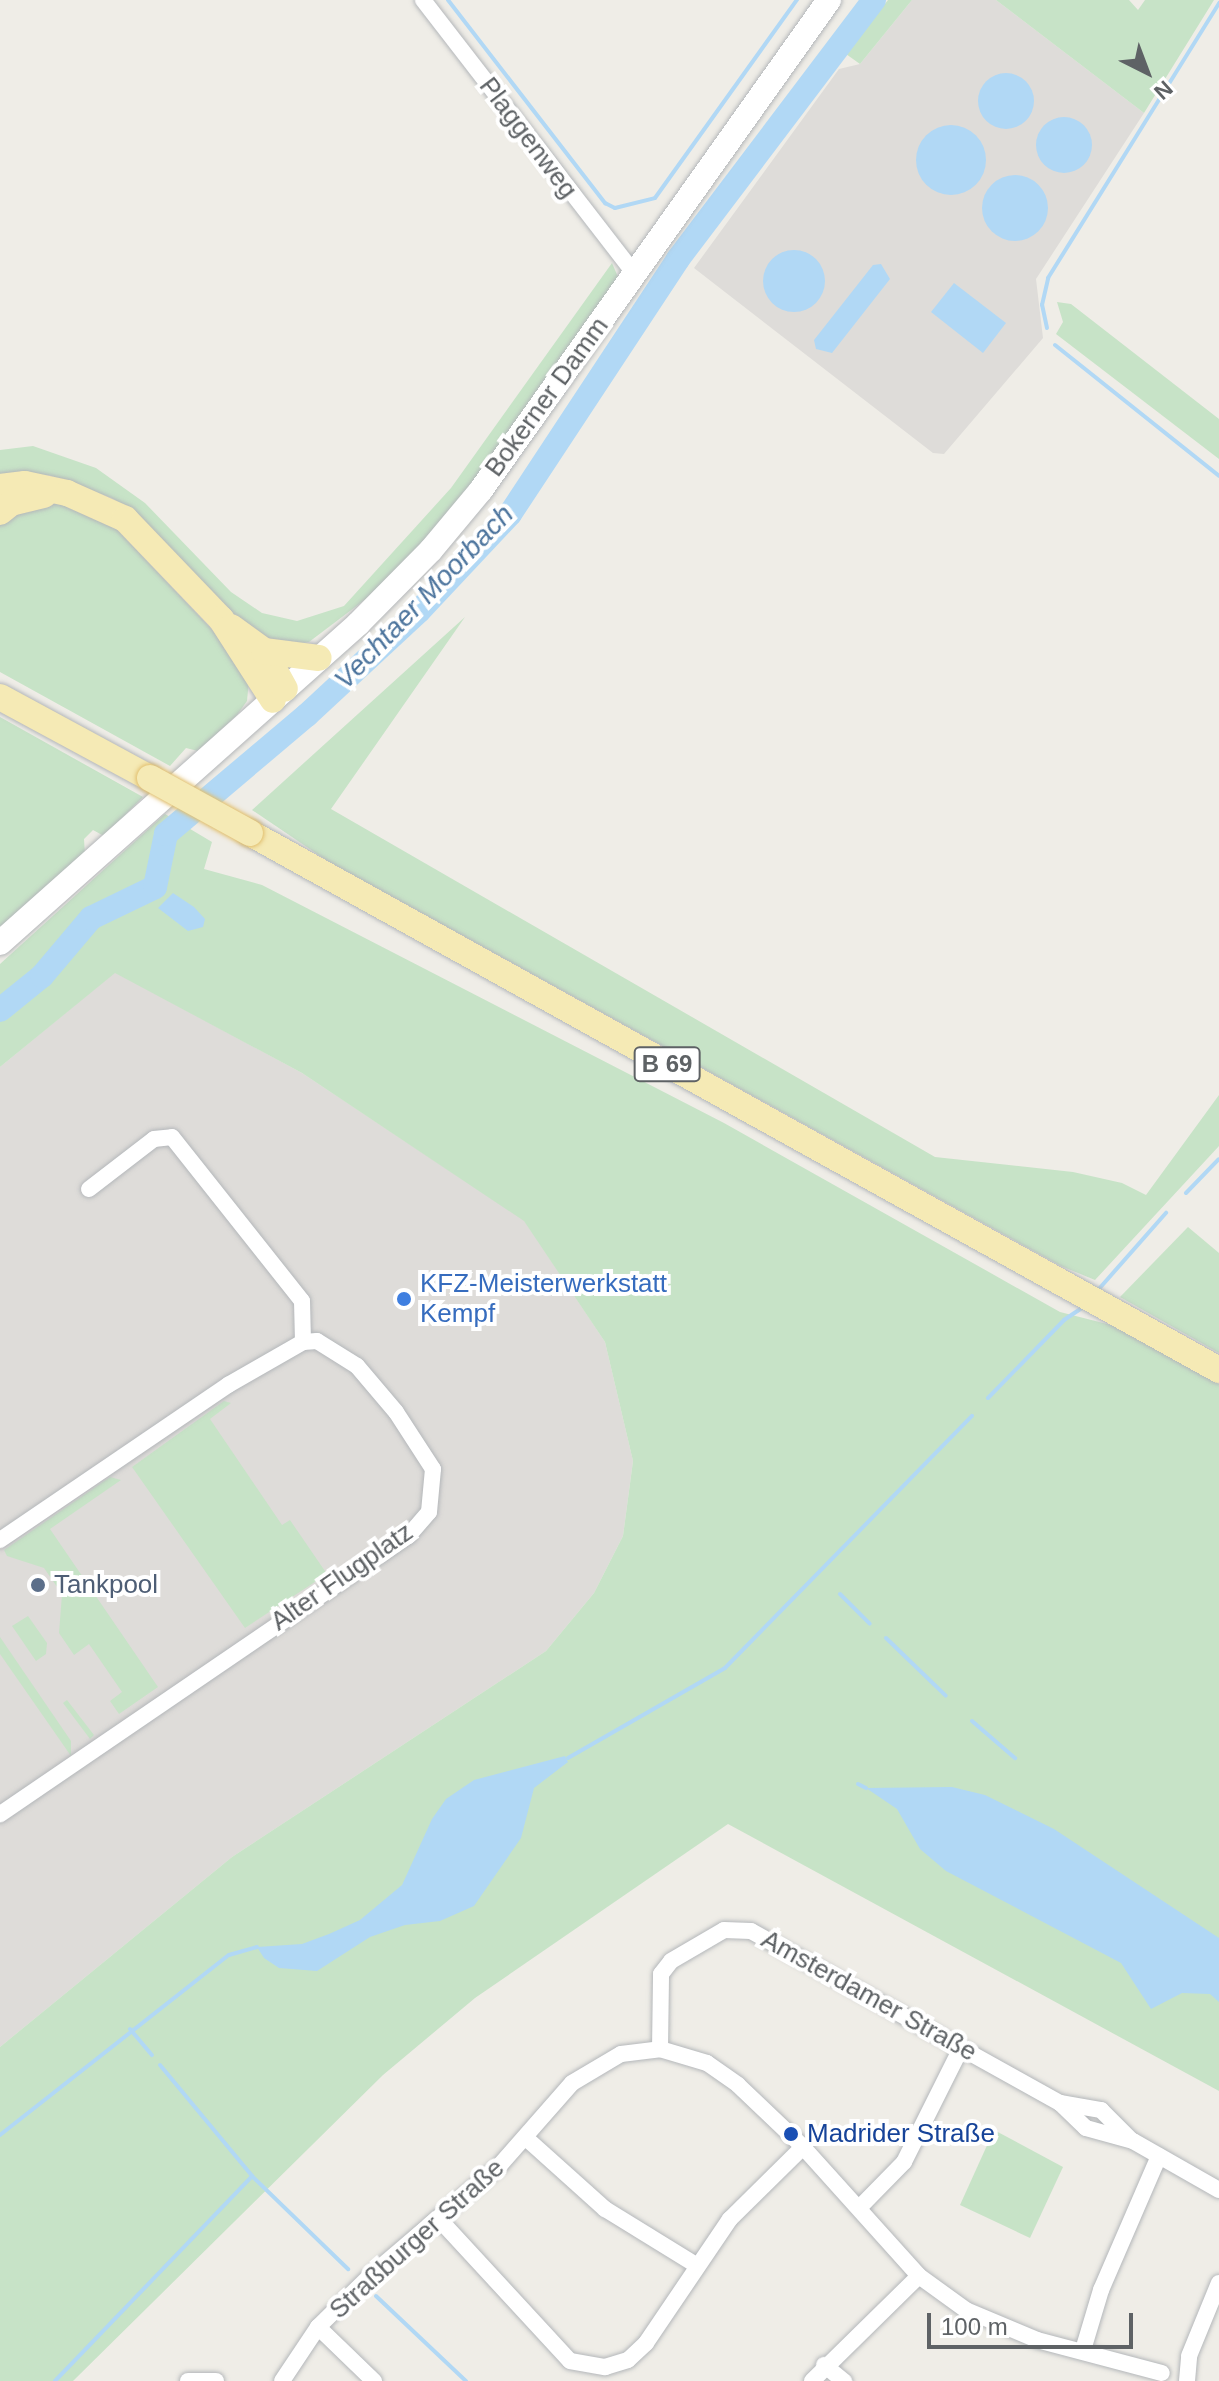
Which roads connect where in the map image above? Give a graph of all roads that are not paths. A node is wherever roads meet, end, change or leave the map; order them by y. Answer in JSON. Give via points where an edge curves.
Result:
{"nodes":[{"id":1,"x":423,"y":0,"type":"edge"},
{"id":2,"x":829,"y":0,"type":"edge"},
{"id":3,"x":635,"y":274,"type":"junction"},
{"id":4,"x":0,"y":487,"type":"edge"},
{"id":5,"x":67,"y":493,"type":"junction"},
{"id":6,"x":0,"y":512,"type":"edge"},
{"id":7,"x":221,"y":619,"type":"junction"},
{"id":8,"x":264,"y":651,"type":"junction"},
{"id":9,"x":319,"y":658,"type":"junction"},
{"id":10,"x":279,"y":694,"type":"junction"},
{"id":11,"x":2,"y":695,"type":"edge"},
{"id":12,"x":0,"y":943,"type":"edge"},
{"id":13,"x":89,"y":1189,"type":"dead end"},
{"id":14,"x":303,"y":1342,"type":"junction"},
{"id":15,"x":1219,"y":1370,"type":"edge"},
{"id":16,"x":0,"y":1540,"type":"edge"},
{"id":17,"x":0,"y":1814,"type":"edge"},
{"id":18,"x":961,"y":2048,"type":"junction"},
{"id":19,"x":660,"y":2049,"type":"junction"},
{"id":20,"x":527,"y":2139,"type":"junction"},
{"id":21,"x":803,"y":2147,"type":"junction"},
{"id":22,"x":1159,"y":2156,"type":"junction"},
{"id":23,"x":1219,"y":2190,"type":"edge"},
{"id":24,"x":860,"y":2207,"type":"junction"},
{"id":25,"x":439,"y":2219,"type":"junction"},
{"id":26,"x":696,"y":2265,"type":"junction"},
{"id":27,"x":919,"y":2276,"type":"junction"},
{"id":28,"x":1219,"y":2283,"type":"edge"},
{"id":29,"x":318,"y":2327,"type":"junction"},
{"id":30,"x":1083,"y":2350,"type":"junction"},
{"id":31,"x":824,"y":2365,"type":"junction"},
{"id":32,"x":188,"y":2381,"type":"edge"},
{"id":33,"x":216,"y":2381,"type":"edge"},
{"id":34,"x":282,"y":2381,"type":"edge"},
{"id":35,"x":374,"y":2381,"type":"edge"},
{"id":36,"x":812,"y":2381,"type":"edge"},
{"id":37,"x":844,"y":2381,"type":"edge"},
{"id":38,"x":1180,"y":2381,"type":"edge"},
{"id":39,"x":1187,"y":2381,"type":"edge"}],
"edges":[{"from":1,"to":3,"type":"street","name":"Plaggenweg"},
{"from":2,"to":3,"type":"main road","name":"Bokerner Damm"},
{"from":3,"to":9,"type":"main road","name":"Bokerner Damm","via":[[481,490],[397,586]]},
{"from":4,"to":5,"type":"main road","via":[[25,484]]},
{"from":5,"to":6,"type":"main road","via":[[11,503]]},
{"from":5,"to":7,"type":"main road","via":[[125,519]]},
{"from":7,"to":8,"type":"main road"},
{"from":7,"to":10,"type":"main road"},
{"from":8,"to":9,"type":"main road"},
{"from":8,"to":10,"type":"main road"},
{"from":9,"to":10,"type":"main road","name":"Bokerner Damm"},
{"from":10,"to":12,"type":"main road","name":"Bokerner Damm"},
{"from":11,"to":15,"type":"main road","number":"B 69","bridge":true},
{"from":13,"to":14,"type":"street","via":[[154,1139],[172,1137],[302,1301]]},
{"from":14,"to":16,"type":"street","via":[[228,1385]]},
{"from":14,"to":17,"type":"street","name":"Alter Flugplatz","via":[[317,1341],[357,1366],[396,1412],[433,1469],[429,1512],[408,1536]]},
{"from":18,"to":19,"type":"street","name":"Amsterdamer Straße","via":[[737,1928],[671,1961],[661,1974]]},
{"from":18,"to":22,"type":"street","name":"Amsterdamer Straße","via":[[1060,2103],[1086,2128],[1133,2141]]},
{"from":18,"to":24,"type":"street","via":[[904,2162]]},
{"from":19,"to":20,"type":"street","name":"Straßburger Straße","via":[[621,2054],[589,2070]]},
{"from":19,"to":21,"type":"street","name":"Straßburger Straße","via":[[707,2063]]},
{"from":20,"to":25,"type":"street","name":"Straßburger Straße"},
{"from":20,"to":26,"type":"street","name":"Straßburger Straße","via":[[605,2209]]},
{"from":21,"to":24,"type":"street","name":"Straßburger Straße"},
{"from":21,"to":26,"type":"street","via":[[730,2219]]},
{"from":22,"to":23,"type":"street","name":"Amsterdamer Straße"},
{"from":22,"to":30,"type":"street","via":[[1101,2290]]},
{"from":24,"to":27,"type":"street","name":"Straßburger Straße"},
{"from":25,"to":26,"type":"street","via":[[547,2340],[570,2361],[586,2367],[628,2360],[646,2343]]},
{"from":25,"to":29,"type":"street","name":"Straßburger Straße"},
{"from":27,"to":30,"type":"street","name":"Straßburger Straße","via":[[983,2320]]},
{"from":27,"to":31,"type":"street"},
{"from":28,"to":39,"type":"street","via":[[1189,2356]]},
{"from":29,"to":34,"type":"street","name":"Straßburger Straße"},
{"from":29,"to":35,"type":"street"},
{"from":30,"to":38,"type":"street","name":"Straßburger Straße"},
{"from":31,"to":36,"type":"street"},
{"from":31,"to":37,"type":"street"},
{"from":32,"to":33,"type":"street"}]}
